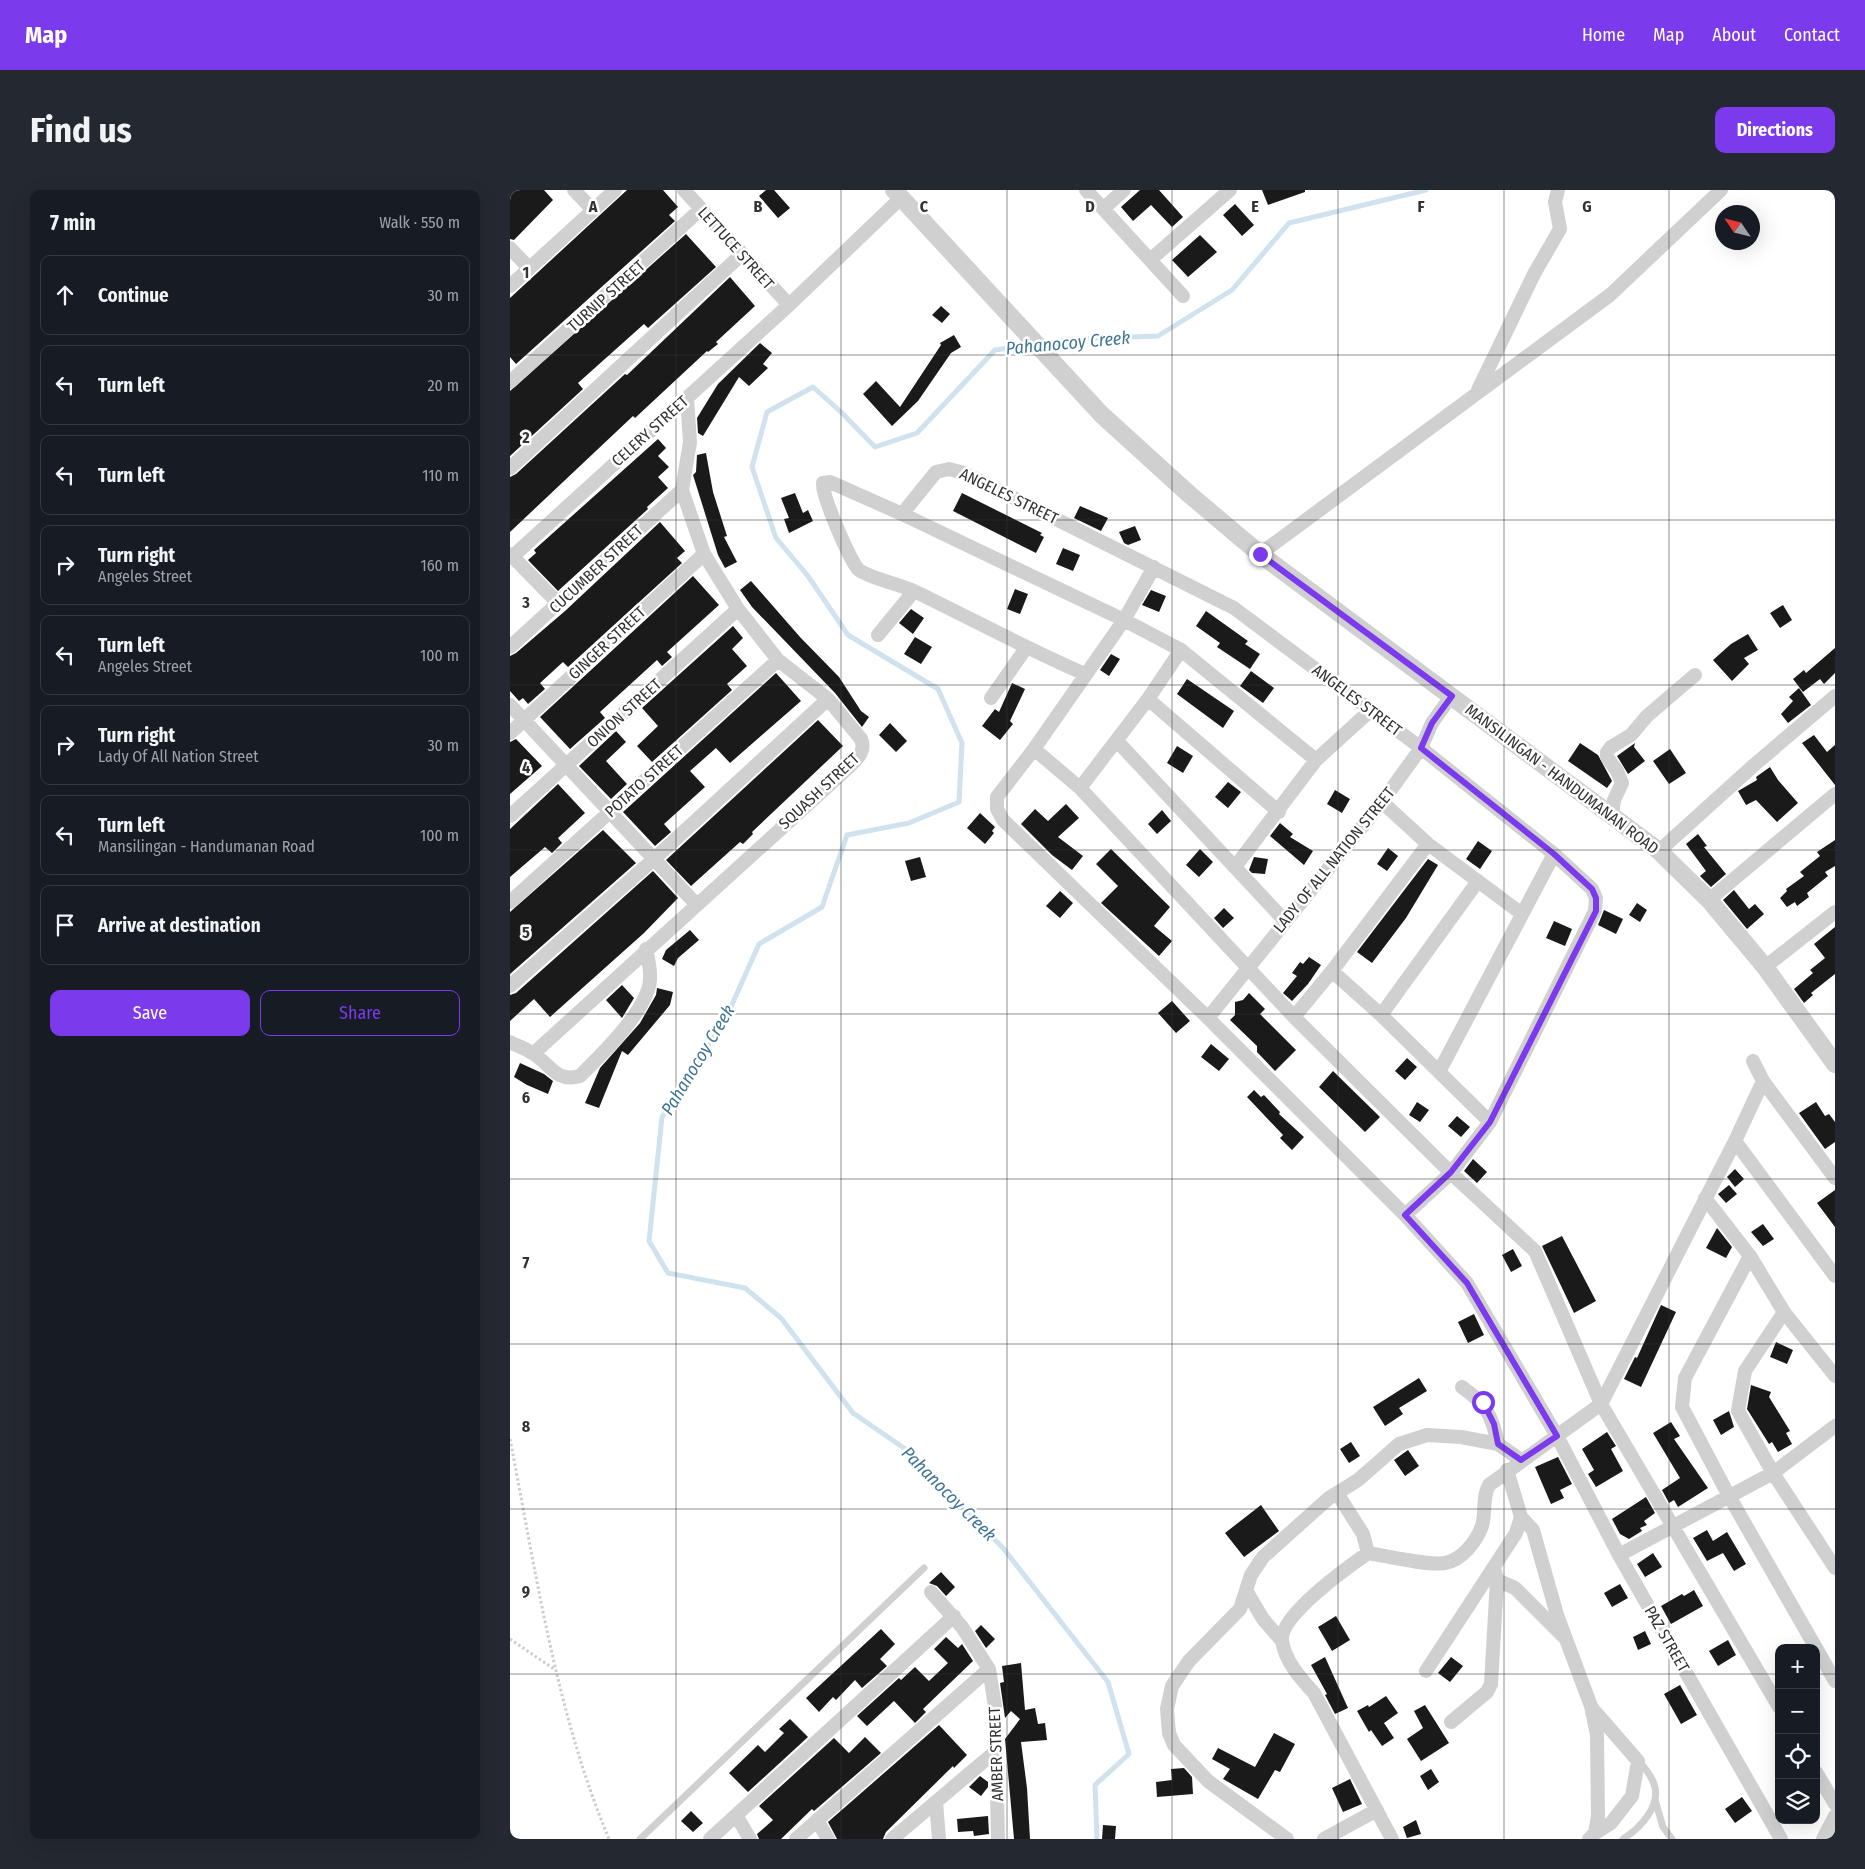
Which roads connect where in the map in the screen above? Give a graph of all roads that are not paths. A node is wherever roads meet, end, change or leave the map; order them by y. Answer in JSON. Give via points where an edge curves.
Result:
{"nodes":[{"id":1,"x":574,"y":190,"type":"edge"},
{"id":2,"x":615,"y":190,"type":"edge"},
{"id":3,"x":684,"y":190,"type":"edge"},
{"id":4,"x":1086,"y":190,"type":"edge"},
{"id":5,"x":1124,"y":190,"type":"edge"},
{"id":6,"x":1230,"y":190,"type":"edge"},
{"id":7,"x":1558,"y":190,"type":"edge"},
{"id":8,"x":1721,"y":190,"type":"edge"},
{"id":9,"x":897,"y":194,"type":"edge"},
{"id":10,"x":1104,"y":208,"type":"junction"},
{"id":11,"x":701,"y":209,"type":"junction"},
{"id":12,"x":593,"y":210,"type":"junction"},
{"id":13,"x":510,"y":248,"type":"edge"},
{"id":14,"x":741,"y":254,"type":"junction"},
{"id":15,"x":1150,"y":260,"type":"junction"},
{"id":16,"x":529,"y":268,"type":"junction"},
{"id":17,"x":510,"y":286,"type":"edge"},
{"id":18,"x":1183,"y":296,"type":"dead end"},
{"id":19,"x":788,"y":305,"type":"junction"},
{"id":20,"x":510,"y":382,"type":"edge"},
{"id":21,"x":1476,"y":393,"type":"junction"},
{"id":22,"x":687,"y":398,"type":"junction"},
{"id":23,"x":510,"y":468,"type":"edge"},
{"id":24,"x":682,"y":490,"type":"junction"},
{"id":25,"x":902,"y":514,"type":"junction"},
{"id":26,"x":704,"y":554,"type":"junction"},
{"id":27,"x":1260,"y":554,"type":"junction"},
{"id":28,"x":511,"y":555,"type":"edge"},
{"id":29,"x":1154,"y":567,"type":"junction"},
{"id":30,"x":914,"y":591,"type":"junction"},
{"id":31,"x":559,"y":604,"type":"junction"},
{"id":32,"x":738,"y":609,"type":"junction"},
{"id":33,"x":1124,"y":620,"type":"junction"},
{"id":34,"x":878,"y":634,"type":"dead end"},
{"id":35,"x":510,"y":647,"type":"edge"},
{"id":36,"x":1026,"y":648,"type":"junction"},
{"id":37,"x":1181,"y":650,"type":"junction"},
{"id":38,"x":778,"y":660,"type":"junction"},
{"id":39,"x":1084,"y":674,"type":"junction"},
{"id":40,"x":1695,"y":675,"type":"dead end"},
{"id":41,"x":1452,"y":696,"type":"junction"},
{"id":42,"x":1835,"y":696,"type":"edge"},
{"id":43,"x":991,"y":698,"type":"dead end"},
{"id":44,"x":1148,"y":699,"type":"junction"},
{"id":45,"x":828,"y":700,"type":"junction"},
{"id":46,"x":510,"y":705,"type":"edge"},
{"id":47,"x":1371,"y":710,"type":"junction"},
{"id":48,"x":524,"y":720,"type":"junction"},
{"id":49,"x":510,"y":733,"type":"edge"},
{"id":50,"x":1117,"y":741,"type":"junction"},
{"id":51,"x":1421,"y":748,"type":"junction"},
{"id":52,"x":1034,"y":749,"type":"junction"},
{"id":53,"x":1316,"y":760,"type":"junction"},
{"id":54,"x":566,"y":765,"type":"junction"},
{"id":55,"x":1080,"y":788,"type":"junction"},
{"id":56,"x":1835,"y":794,"type":"edge"},
{"id":57,"x":1382,"y":802,"type":"junction"},
{"id":58,"x":610,"y":812,"type":"junction"},
{"id":59,"x":1279,"y":812,"type":"junction"},
{"id":60,"x":1612,"y":815,"type":"junction"},
{"id":61,"x":510,"y":816,"type":"edge"},
{"id":62,"x":1428,"y":844,"type":"junction"},
{"id":63,"x":1659,"y":851,"type":"junction"},
{"id":64,"x":1554,"y":854,"type":"junction"},
{"id":65,"x":654,"y":859,"type":"junction"},
{"id":66,"x":1235,"y":868,"type":"junction"},
{"id":67,"x":1478,"y":881,"type":"junction"},
{"id":68,"x":1709,"y":900,"type":"junction"},
{"id":69,"x":510,"y":902,"type":"edge"},
{"id":70,"x":696,"y":904,"type":"junction"},
{"id":71,"x":1835,"y":912,"type":"edge"},
{"id":72,"x":1522,"y":914,"type":"junction"},
{"id":73,"x":1285,"y":921,"type":"junction"},
{"id":74,"x":646,"y":949,"type":"junction"},
{"id":75,"x":1765,"y":967,"type":"junction"},
{"id":76,"x":1248,"y":970,"type":"junction"},
{"id":77,"x":1332,"y":971,"type":"junction"},
{"id":78,"x":510,"y":986,"type":"edge"},
{"id":79,"x":1381,"y":1015,"type":"junction"},
{"id":80,"x":1294,"y":1017,"type":"junction"},
{"id":81,"x":1208,"y":1018,"type":"junction"},
{"id":82,"x":510,"y":1042,"type":"edge"},
{"id":83,"x":534,"y":1053,"type":"junction"},
{"id":84,"x":1753,"y":1061,"type":"dead end"},
{"id":85,"x":1835,"y":1064,"type":"edge"},
{"id":86,"x":1439,"y":1072,"type":"junction"},
{"id":87,"x":1763,"y":1081,"type":"junction"},
{"id":88,"x":1490,"y":1122,"type":"junction"},
{"id":89,"x":1735,"y":1141,"type":"junction"},
{"id":90,"x":1451,"y":1172,"type":"junction"},
{"id":91,"x":1835,"y":1178,"type":"edge"},
{"id":92,"x":1705,"y":1198,"type":"junction"},
{"id":93,"x":1405,"y":1215,"type":"junction"},
{"id":94,"x":1750,"y":1256,"type":"junction"},
{"id":95,"x":1835,"y":1276,"type":"edge"},
{"id":96,"x":1784,"y":1312,"type":"junction"},
{"id":97,"x":1835,"y":1376,"type":"edge"},
{"id":98,"x":1462,"y":1387,"type":"dead end"},
{"id":99,"x":1601,"y":1404,"type":"junction"},
{"id":100,"x":1835,"y":1426,"type":"edge"},
{"id":101,"x":1557,"y":1436,"type":"junction"},
{"id":102,"x":1498,"y":1444,"type":"junction"},
{"id":103,"x":1521,"y":1460,"type":"junction"},
{"id":104,"x":1507,"y":1470,"type":"junction"},
{"id":105,"x":1773,"y":1473,"type":"junction"},
{"id":106,"x":1337,"y":1493,"type":"junction"},
{"id":107,"x":1729,"y":1496,"type":"junction"},
{"id":108,"x":1521,"y":1517,"type":"junction"},
{"id":109,"x":1674,"y":1526,"type":"junction"},
{"id":110,"x":1368,"y":1554,"type":"junction"},
{"id":111,"x":1619,"y":1555,"type":"junction"},
{"id":112,"x":1834,"y":1562,"type":"edge"},
{"id":113,"x":924,"y":1568,"type":"dead end"},
{"id":114,"x":1496,"y":1574,"type":"junction"},
{"id":115,"x":931,"y":1592,"type":"dead end"},
{"id":116,"x":1247,"y":1592,"type":"junction"},
{"id":117,"x":954,"y":1616,"type":"junction"},
{"id":118,"x":1566,"y":1639,"type":"junction"},
{"id":119,"x":1282,"y":1641,"type":"junction"},
{"id":120,"x":1814,"y":1644,"type":"edge"},
{"id":121,"x":1820,"y":1655,"type":"edge"},
{"id":122,"x":989,"y":1669,"type":"junction"},
{"id":123,"x":1426,"y":1671,"type":"dead end"},
{"id":124,"x":1835,"y":1681,"type":"edge"},
{"id":125,"x":1775,"y":1700,"type":"edge"},
{"id":126,"x":1591,"y":1706,"type":"junction"},
{"id":127,"x":1452,"y":1722,"type":"dead end"},
{"id":128,"x":996,"y":1751,"type":"junction"},
{"id":129,"x":1638,"y":1761,"type":"junction"},
{"id":130,"x":1820,"y":1779,"type":"edge"},
{"id":131,"x":1655,"y":1800,"type":"junction"},
{"id":132,"x":936,"y":1802,"type":"junction"},
{"id":133,"x":1835,"y":1804,"type":"edge"},
{"id":134,"x":1377,"y":1810,"type":"junction"},
{"id":135,"x":736,"y":1815,"type":"junction"},
{"id":136,"x":1835,"y":1816,"type":"edge"},
{"id":137,"x":817,"y":1820,"type":"junction"},
{"id":138,"x":1592,"y":1836,"type":"edge"},
{"id":139,"x":640,"y":1839,"type":"edge"},
{"id":140,"x":710,"y":1839,"type":"edge"},
{"id":141,"x":750,"y":1839,"type":"edge"},
{"id":142,"x":796,"y":1839,"type":"edge"},
{"id":143,"x":828,"y":1839,"type":"edge"},
{"id":144,"x":892,"y":1839,"type":"edge"},
{"id":145,"x":939,"y":1839,"type":"edge"},
{"id":146,"x":998,"y":1839,"type":"edge"},
{"id":147,"x":1286,"y":1839,"type":"edge"},
{"id":148,"x":1324,"y":1839,"type":"edge"},
{"id":149,"x":1392,"y":1839,"type":"edge"},
{"id":150,"x":1623,"y":1839,"type":"edge"},
{"id":151,"x":1672,"y":1839,"type":"edge"},
{"id":152,"x":1781,"y":1839,"type":"edge"},
{"id":153,"x":1823,"y":1839,"type":"edge"}],
"edges":[{"from":1,"to":12,"type":"street"},
{"from":2,"to":12,"type":"street"},
{"from":3,"to":11,"type":"street","name":"LETTUCE STREET"},
{"from":4,"to":10,"type":"street"},
{"from":5,"to":10,"type":"street"},
{"from":6,"to":15,"type":"street"},
{"from":7,"to":21,"type":"street","via":[[1555,202],[1560,230],[1534,274]]},
{"from":8,"to":21,"type":"street","via":[[1610,295]]},
{"from":9,"to":19,"type":"street","name":"CELERY STREET"},
{"from":9,"to":27,"type":"street","name":"MANSILINGAN - HANDUMANAN ROAD","via":[[1102,415]]},
{"from":10,"to":15,"type":"street"},
{"from":11,"to":14,"type":"street","name":"LETTUCE STREET"},
{"from":11,"to":20,"type":"street","name":"TURNIP STREET"},
{"from":12,"to":16,"type":"street"},
{"from":13,"to":16,"type":"street"},
{"from":14,"to":19,"type":"street","name":"LETTUCE STREET"},
{"from":14,"to":23,"type":"street"},
{"from":15,"to":18,"type":"street"},
{"from":16,"to":17,"type":"street"},
{"from":19,"to":22,"type":"street","name":"CELERY STREET"},
{"from":21,"to":27,"type":"street"},
{"from":22,"to":24,"type":"street","name":"SQUASH STREET","via":[[690,442]]},
{"from":22,"to":28,"type":"street","name":"CELERY STREET"},
{"from":24,"to":26,"type":"street","name":"SQUASH STREET"},
{"from":24,"to":31,"type":"street","name":"CUCUMBER STREET"},
{"from":25,"to":29,"type":"street","name":"ANGELES STREET","via":[[936,472],[949,469],[964,472]]},
{"from":25,"to":30,"type":"street","via":[[830,482],[823,483],[823,492],[848,554],[858,569]]},
{"from":25,"to":33,"type":"street"},
{"from":26,"to":32,"type":"street","name":"SQUASH STREET"},
{"from":26,"to":48,"type":"street","name":"GINGER STREET"},
{"from":27,"to":41,"type":"street","name":"MANSILINGAN - HANDUMANAN ROAD"},
{"from":28,"to":31,"type":"street"},
{"from":29,"to":33,"type":"street"},
{"from":29,"to":47,"type":"street","name":"ANGELES STREET","via":[[1234,608]]},
{"from":30,"to":34,"type":"street"},
{"from":30,"to":36,"type":"street"},
{"from":31,"to":35,"type":"street","name":"CUCUMBER STREET"},
{"from":32,"to":38,"type":"street","name":"SQUASH STREET"},
{"from":32,"to":54,"type":"street","name":"ONION STREET"},
{"from":33,"to":37,"type":"street"},
{"from":33,"to":39,"type":"street"},
{"from":36,"to":39,"type":"street"},
{"from":36,"to":43,"type":"street"},
{"from":37,"to":44,"type":"street"},
{"from":37,"to":53,"type":"street"},
{"from":38,"to":45,"type":"street","name":"SQUASH STREET"},
{"from":38,"to":58,"type":"street","name":"POTATO STREET"},
{"from":39,"to":52,"type":"street"},
{"from":40,"to":60,"type":"street","via":[[1647,716],[1631,735],[1607,752],[1622,783],[1614,800]]},
{"from":41,"to":51,"type":"street","name":"LADY OF ALL NATION STREET","via":[[1432,723]]},
{"from":41,"to":60,"type":"street","name":"MANSILINGAN - HANDUMANAN ROAD"},
{"from":42,"to":63,"type":"street"},
{"from":44,"to":50,"type":"street"},
{"from":44,"to":59,"type":"street"},
{"from":45,"to":65,"type":"street"},
{"from":45,"to":70,"type":"street","name":"SQUASH STREET","via":[[861,739],[862,752]]},
{"from":46,"to":48,"type":"street"},
{"from":47,"to":51,"type":"street","name":"ANGELES STREET"},
{"from":47,"to":53,"type":"street"},
{"from":48,"to":49,"type":"street","name":"GINGER STREET"},
{"from":48,"to":54,"type":"street"},
{"from":50,"to":55,"type":"street"},
{"from":50,"to":66,"type":"street"},
{"from":51,"to":57,"type":"street","name":"LADY OF ALL NATION STREET"},
{"from":51,"to":64,"type":"street","name":"ANGELES STREET"},
{"from":52,"to":55,"type":"street"},
{"from":52,"to":81,"type":"street","name":"PAZ STREET","via":[[997,796],[1003,820]]},
{"from":53,"to":59,"type":"street"},
{"from":54,"to":58,"type":"street"},
{"from":54,"to":61,"type":"street","name":"ONION STREET"},
{"from":55,"to":76,"type":"street"},
{"from":56,"to":68,"type":"street"},
{"from":57,"to":62,"type":"street"},
{"from":57,"to":73,"type":"street","name":"LADY OF ALL NATION STREET"},
{"from":58,"to":65,"type":"street"},
{"from":58,"to":69,"type":"street","name":"POTATO STREET"},
{"from":59,"to":66,"type":"street"},
{"from":60,"to":63,"type":"street","name":"MANSILINGAN - HANDUMANAN ROAD"},
{"from":62,"to":67,"type":"street"},
{"from":62,"to":77,"type":"street"},
{"from":63,"to":68,"type":"street","name":"MANSILINGAN - HANDUMANAN ROAD"},
{"from":64,"to":72,"type":"street"},
{"from":64,"to":88,"type":"street","name":"ANGELES STREET","via":[[1592,889],[1596,911]]},
{"from":65,"to":70,"type":"street"},
{"from":65,"to":78,"type":"street"},
{"from":66,"to":73,"type":"street"},
{"from":67,"to":72,"type":"street"},
{"from":67,"to":79,"type":"street"},
{"from":68,"to":75,"type":"street","name":"MANSILINGAN - HANDUMANAN ROAD"},
{"from":70,"to":74,"type":"street","name":"SQUASH STREET"},
{"from":71,"to":75,"type":"street"},
{"from":72,"to":86,"type":"street"},
{"from":73,"to":76,"type":"street","name":"LADY OF ALL NATION STREET"},
{"from":74,"to":83,"type":"street","name":"SQUASH STREET"},
{"from":74,"to":83,"type":"street","via":[[650,979],[646,996],[580,1076],[570,1079],[555,1073]]},
{"from":75,"to":85,"type":"street","name":"MANSILINGAN - HANDUMANAN ROAD"},
{"from":76,"to":80,"type":"street"},
{"from":76,"to":81,"type":"street","name":"LADY OF ALL NATION STREET"},
{"from":77,"to":79,"type":"street"},
{"from":77,"to":80,"type":"street"},
{"from":79,"to":86,"type":"street"},
{"from":80,"to":90,"type":"street"},
{"from":81,"to":93,"type":"street","name":"PAZ STREET"},
{"from":82,"to":83,"type":"street"},
{"from":84,"to":87,"type":"street"},
{"from":86,"to":88,"type":"street"},
{"from":87,"to":89,"type":"street"},
{"from":87,"to":91,"type":"street"},
{"from":88,"to":90,"type":"street","name":"ANGELES STREET"},
{"from":89,"to":92,"type":"street"},
{"from":89,"to":95,"type":"street"},
{"from":90,"to":93,"type":"street","name":"ANGELES STREET"},
{"from":90,"to":99,"type":"street","via":[[1535,1251]]},
{"from":92,"to":94,"type":"street"},
{"from":92,"to":99,"type":"street"},
{"from":93,"to":101,"type":"street","name":"PAZ STREET","via":[[1467,1283]]},
{"from":94,"to":96,"type":"street"},
{"from":94,"to":107,"type":"street","via":[[1685,1378],[1682,1407]]},
{"from":96,"to":97,"type":"street"},
{"from":96,"to":105,"type":"street","via":[[1745,1371],[1738,1412]]},
{"from":98,"to":102,"type":"street","via":[[1483,1402],[1494,1424]]},
{"from":99,"to":101,"type":"street"},
{"from":99,"to":109,"type":"street"},
{"from":100,"to":105,"type":"street"},
{"from":101,"to":103,"type":"street"},
{"from":101,"to":111,"type":"street","name":"PAZ STREET"},
{"from":102,"to":103,"type":"street"},
{"from":102,"to":106,"type":"street","via":[[1427,1435],[1399,1444],[1366,1474]]},
{"from":103,"to":104,"type":"street"},
{"from":104,"to":108,"type":"street"},
{"from":104,"to":110,"type":"street","via":[[1486,1490],[1482,1525],[1472,1544],[1459,1558],[1433,1563]]},
{"from":105,"to":107,"type":"street"},
{"from":105,"to":112,"type":"street"},
{"from":106,"to":110,"type":"street","via":[[1363,1534]]},
{"from":106,"to":116,"type":"street","via":[[1263,1557],[1251,1574]]},
{"from":107,"to":109,"type":"street"},
{"from":107,"to":120,"type":"street"},
{"from":108,"to":114,"type":"street"},
{"from":108,"to":118,"type":"street","via":[[1533,1530]]},
{"from":109,"to":111,"type":"street"},
{"from":109,"to":125,"type":"street"},
{"from":110,"to":119,"type":"street","via":[[1313,1596],[1283,1632]]},
{"from":111,"to":152,"type":"street","name":"PAZ STREET"},
{"from":113,"to":139,"type":"lane"},
{"from":114,"to":118,"type":"street","via":[[1515,1588]]},
{"from":114,"to":123,"type":"street"},
{"from":114,"to":127,"type":"street","via":[[1492,1684]]},
{"from":115,"to":117,"type":"street"},
{"from":116,"to":119,"type":"street","via":[[1263,1619]]},
{"from":116,"to":147,"type":"street","via":[[1240,1608],[1189,1662],[1172,1686],[1166,1709],[1169,1733],[1182,1756],[1208,1781]]},
{"from":117,"to":122,"type":"street"},
{"from":117,"to":135,"type":"street"},
{"from":118,"to":126,"type":"street"},
{"from":119,"to":134,"type":"street","via":[[1298,1675],[1314,1693]]},
{"from":121,"to":124,"type":"street"},
{"from":122,"to":128,"type":"street","name":"AMBER STREET","via":[[995,1706]]},
{"from":122,"to":137,"type":"street"},
{"from":126,"to":129,"type":"street"},
{"from":126,"to":138,"type":"street","via":[[1597,1735],[1599,1777]]},
{"from":128,"to":132,"type":"street"},
{"from":128,"to":146,"type":"street","name":"AMBER STREET"},
{"from":129,"to":131,"type":"lane","via":[[1650,1774],[1655,1786]]},
{"from":129,"to":138,"type":"street","via":[[1632,1796],[1611,1823]]},
{"from":130,"to":133,"type":"street"},
{"from":131,"to":150,"type":"lane","via":[[1646,1819]]},
{"from":131,"to":151,"type":"lane","via":[[1663,1827]]},
{"from":132,"to":144,"type":"street"},
{"from":132,"to":145,"type":"street"},
{"from":134,"to":148,"type":"street"},
{"from":134,"to":149,"type":"street"},
{"from":135,"to":140,"type":"street"},
{"from":135,"to":141,"type":"street"},
{"from":136,"to":153,"type":"street"},
{"from":137,"to":142,"type":"street"},
{"from":137,"to":143,"type":"street"}]}
